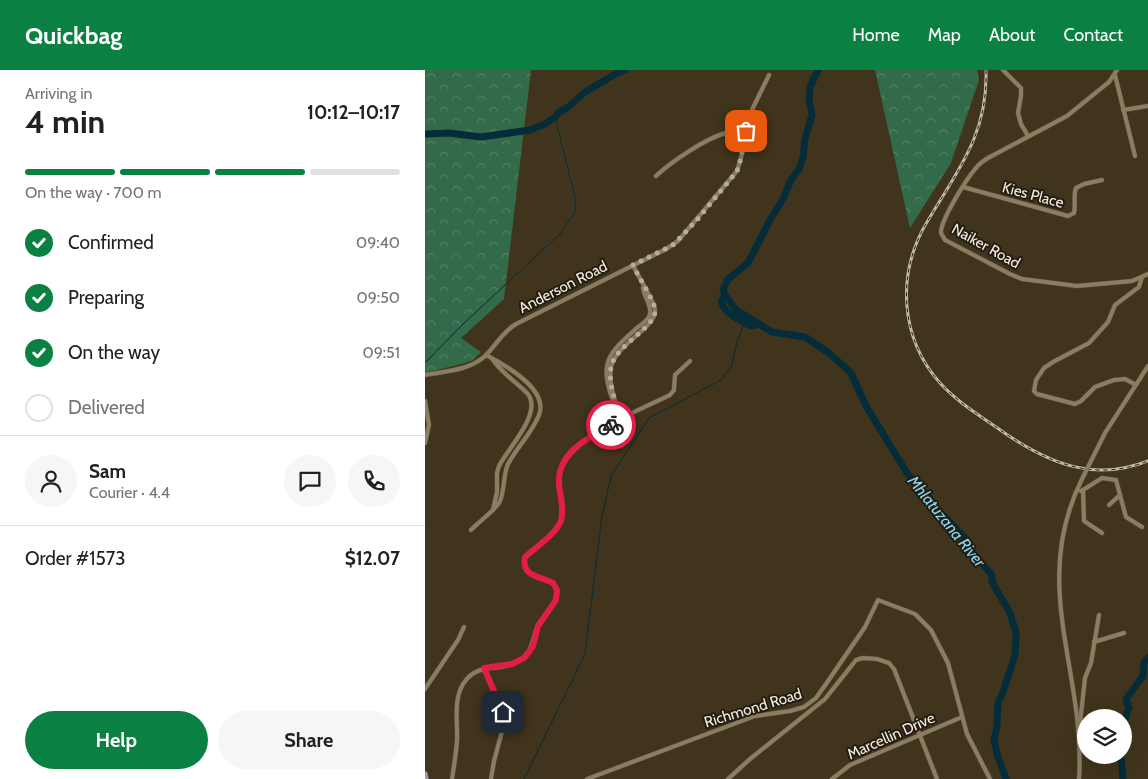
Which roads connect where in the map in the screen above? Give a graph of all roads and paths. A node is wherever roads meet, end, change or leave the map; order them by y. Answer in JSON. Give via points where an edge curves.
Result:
{"nodes":[{"id":1,"x":1003,"y":70,"type":"edge"},
{"id":2,"x":1116,"y":72,"type":"edge"},
{"id":3,"x":769,"y":74,"type":"dead end"},
{"id":4,"x":1148,"y":106,"type":"edge"},
{"id":5,"x":1123,"y":110,"type":"junction"},
{"id":6,"x":746,"y":131,"type":"junction"},
{"id":7,"x":1028,"y":136,"type":"junction"},
{"id":8,"x":1135,"y":156,"type":"dead end"},
{"id":9,"x":656,"y":176,"type":"dead end"},
{"id":10,"x":1101,"y":180,"type":"dead end"},
{"id":11,"x":963,"y":187,"type":"junction"},
{"id":12,"x":633,"y":265,"type":"junction"},
{"id":13,"x":1148,"y":274,"type":"edge"},
{"id":14,"x":1142,"y":277,"type":"junction"},
{"id":15,"x":486,"y":355,"type":"junction"},
{"id":16,"x":492,"y":358,"type":"junction"},
{"id":17,"x":691,"y":361,"type":"dead end"},
{"id":18,"x":1148,"y":366,"type":"edge"},
{"id":19,"x":425,"y":376,"type":"edge"},
{"id":20,"x":1136,"y":386,"type":"junction"},
{"id":21,"x":425,"y":401,"type":"edge"},
{"id":22,"x":620,"y":420,"type":"junction"},
{"id":23,"x":425,"y":443,"type":"edge"},
{"id":24,"x":1083,"y":490,"type":"junction"},
{"id":25,"x":1076,"y":492,"type":"junction"},
{"id":26,"x":1120,"y":495,"type":"junction"},
{"id":27,"x":1109,"y":505,"type":"dead end"},
{"id":28,"x":493,"y":510,"type":"junction"},
{"id":29,"x":1142,"y":527,"type":"dead end"},
{"id":30,"x":471,"y":530,"type":"dead end"},
{"id":31,"x":1102,"y":533,"type":"dead end"},
{"id":32,"x":1099,"y":615,"type":"dead end"},
{"id":33,"x":464,"y":627,"type":"dead end"},
{"id":34,"x":1123,"y":633,"type":"dead end"},
{"id":35,"x":1094,"y":642,"type":"junction"},
{"id":36,"x":484,"y":668,"type":"junction"},
{"id":37,"x":425,"y":689,"type":"edge"},
{"id":38,"x":1081,"y":709,"type":"edge"},
{"id":39,"x":962,"y":717,"type":"junction"},
{"id":40,"x":1077,"y":718,"type":"edge"},
{"id":41,"x":919,"y":735,"type":"junction"},
{"id":42,"x":1079,"y":764,"type":"edge"},
{"id":43,"x":425,"y":774,"type":"edge"},
{"id":44,"x":426,"y":779,"type":"edge"},
{"id":45,"x":452,"y":779,"type":"edge"},
{"id":46,"x":491,"y":779,"type":"edge"},
{"id":47,"x":587,"y":779,"type":"edge"},
{"id":48,"x":728,"y":779,"type":"edge"},
{"id":49,"x":832,"y":779,"type":"edge"},
{"id":50,"x":937,"y":779,"type":"edge"},
{"id":51,"x":990,"y":779,"type":"edge"},
{"id":52,"x":1079,"y":779,"type":"edge"}],
"edges":[{"from":1,"to":7,"type":"street","via":[[1021,88],[1018,113]]},
{"from":2,"to":5,"type":"street"},
{"from":2,"to":7,"type":"street","name":"Naiker Road","via":[[1109,82],[1067,116]]},
{"from":3,"to":6,"type":"street","name":"Anderson Road","via":[[749,116]]},
{"from":4,"to":5,"type":"street"},
{"from":5,"to":8,"type":"street"},
{"from":6,"to":9,"type":"street","via":[[720,135]]},
{"from":6,"to":12,"type":"street","name":"Anderson Road","via":[[737,171],[693,225],[673,245]]},
{"from":7,"to":11,"type":"street","name":"Naiker Road","via":[[983,161]]},
{"from":10,"to":11,"type":"street","name":"Kies Place","via":[[1076,188],[1075,211],[1068,216]]},
{"from":11,"to":14,"type":"street","name":"Naiker Road","via":[[943,222],[943,237],[1010,274],[1022,279],[1077,286],[1127,282]]},
{"from":12,"to":15,"type":"street","name":"Anderson Road","via":[[511,327]]},
{"from":12,"to":22,"type":"street","via":[[650,315],[613,350],[608,360],[609,390]]},
{"from":13,"to":14,"type":"street","name":"Naiker Road"},
{"from":14,"to":20,"type":"street","via":[[1137,290],[1115,305],[1108,322],[1089,343],[1045,368],[1034,388],[1037,394],[1075,404],[1095,387],[1114,380],[1125,379]]},
{"from":15,"to":16,"type":"street"},
{"from":15,"to":19,"type":"street","name":"Anderson Road","via":[[466,367]]},
{"from":16,"to":28,"type":"street","via":[[528,394],[533,408],[498,470]]},
{"from":16,"to":28,"type":"street","via":[[534,388],[541,405],[539,416],[508,464],[500,501]]},
{"from":17,"to":22,"type":"street","via":[[675,375],[674,390],[670,395]]},
{"from":18,"to":20,"type":"street"},
{"from":20,"to":25,"type":"street","bridge":true,"via":[[1105,433]]},
{"from":21,"to":23,"type":"street","via":[[429,425]]},
{"from":22,"to":36,"type":"street","via":[[582,442],[568,455],[559,476],[561,521],[525,557],[527,572],[553,583],[557,590],[556,600],[538,626],[533,646],[518,662]]},
{"from":24,"to":25,"type":"street"},
{"from":24,"to":26,"type":"street","via":[[1102,478],[1117,480]]},
{"from":24,"to":31,"type":"street","via":[[1084,521]]},
{"from":25,"to":40,"type":"street","via":[[1061,543],[1059,587]]},
{"from":26,"to":27,"type":"street"},
{"from":26,"to":29,"type":"street","via":[[1126,518]]},
{"from":28,"to":30,"type":"street"},
{"from":32,"to":35,"type":"street"},
{"from":33,"to":37,"type":"street"},
{"from":34,"to":35,"type":"street"},
{"from":35,"to":38,"type":"street"},
{"from":36,"to":45,"type":"street","via":[[472,674],[459,694]]},
{"from":36,"to":46,"type":"street","via":[[505,720]]},
{"from":39,"to":41,"type":"street","name":"Marcellin Drive"},
{"from":39,"to":47,"type":"street","name":"Richmond Road","via":[[948,663],[927,624],[909,611],[878,600],[865,627],[827,684],[804,707],[755,716]]},
{"from":39,"to":51,"type":"street"},
{"from":41,"to":48,"type":"street","via":[[892,666],[884,661],[863,658],[853,663],[825,699]]},
{"from":41,"to":49,"type":"street","name":"Marcellin Drive","via":[[850,766]]},
{"from":41,"to":50,"type":"street"},
{"from":42,"to":52,"type":"street"},
{"from":43,"to":44,"type":"main road"}]}
